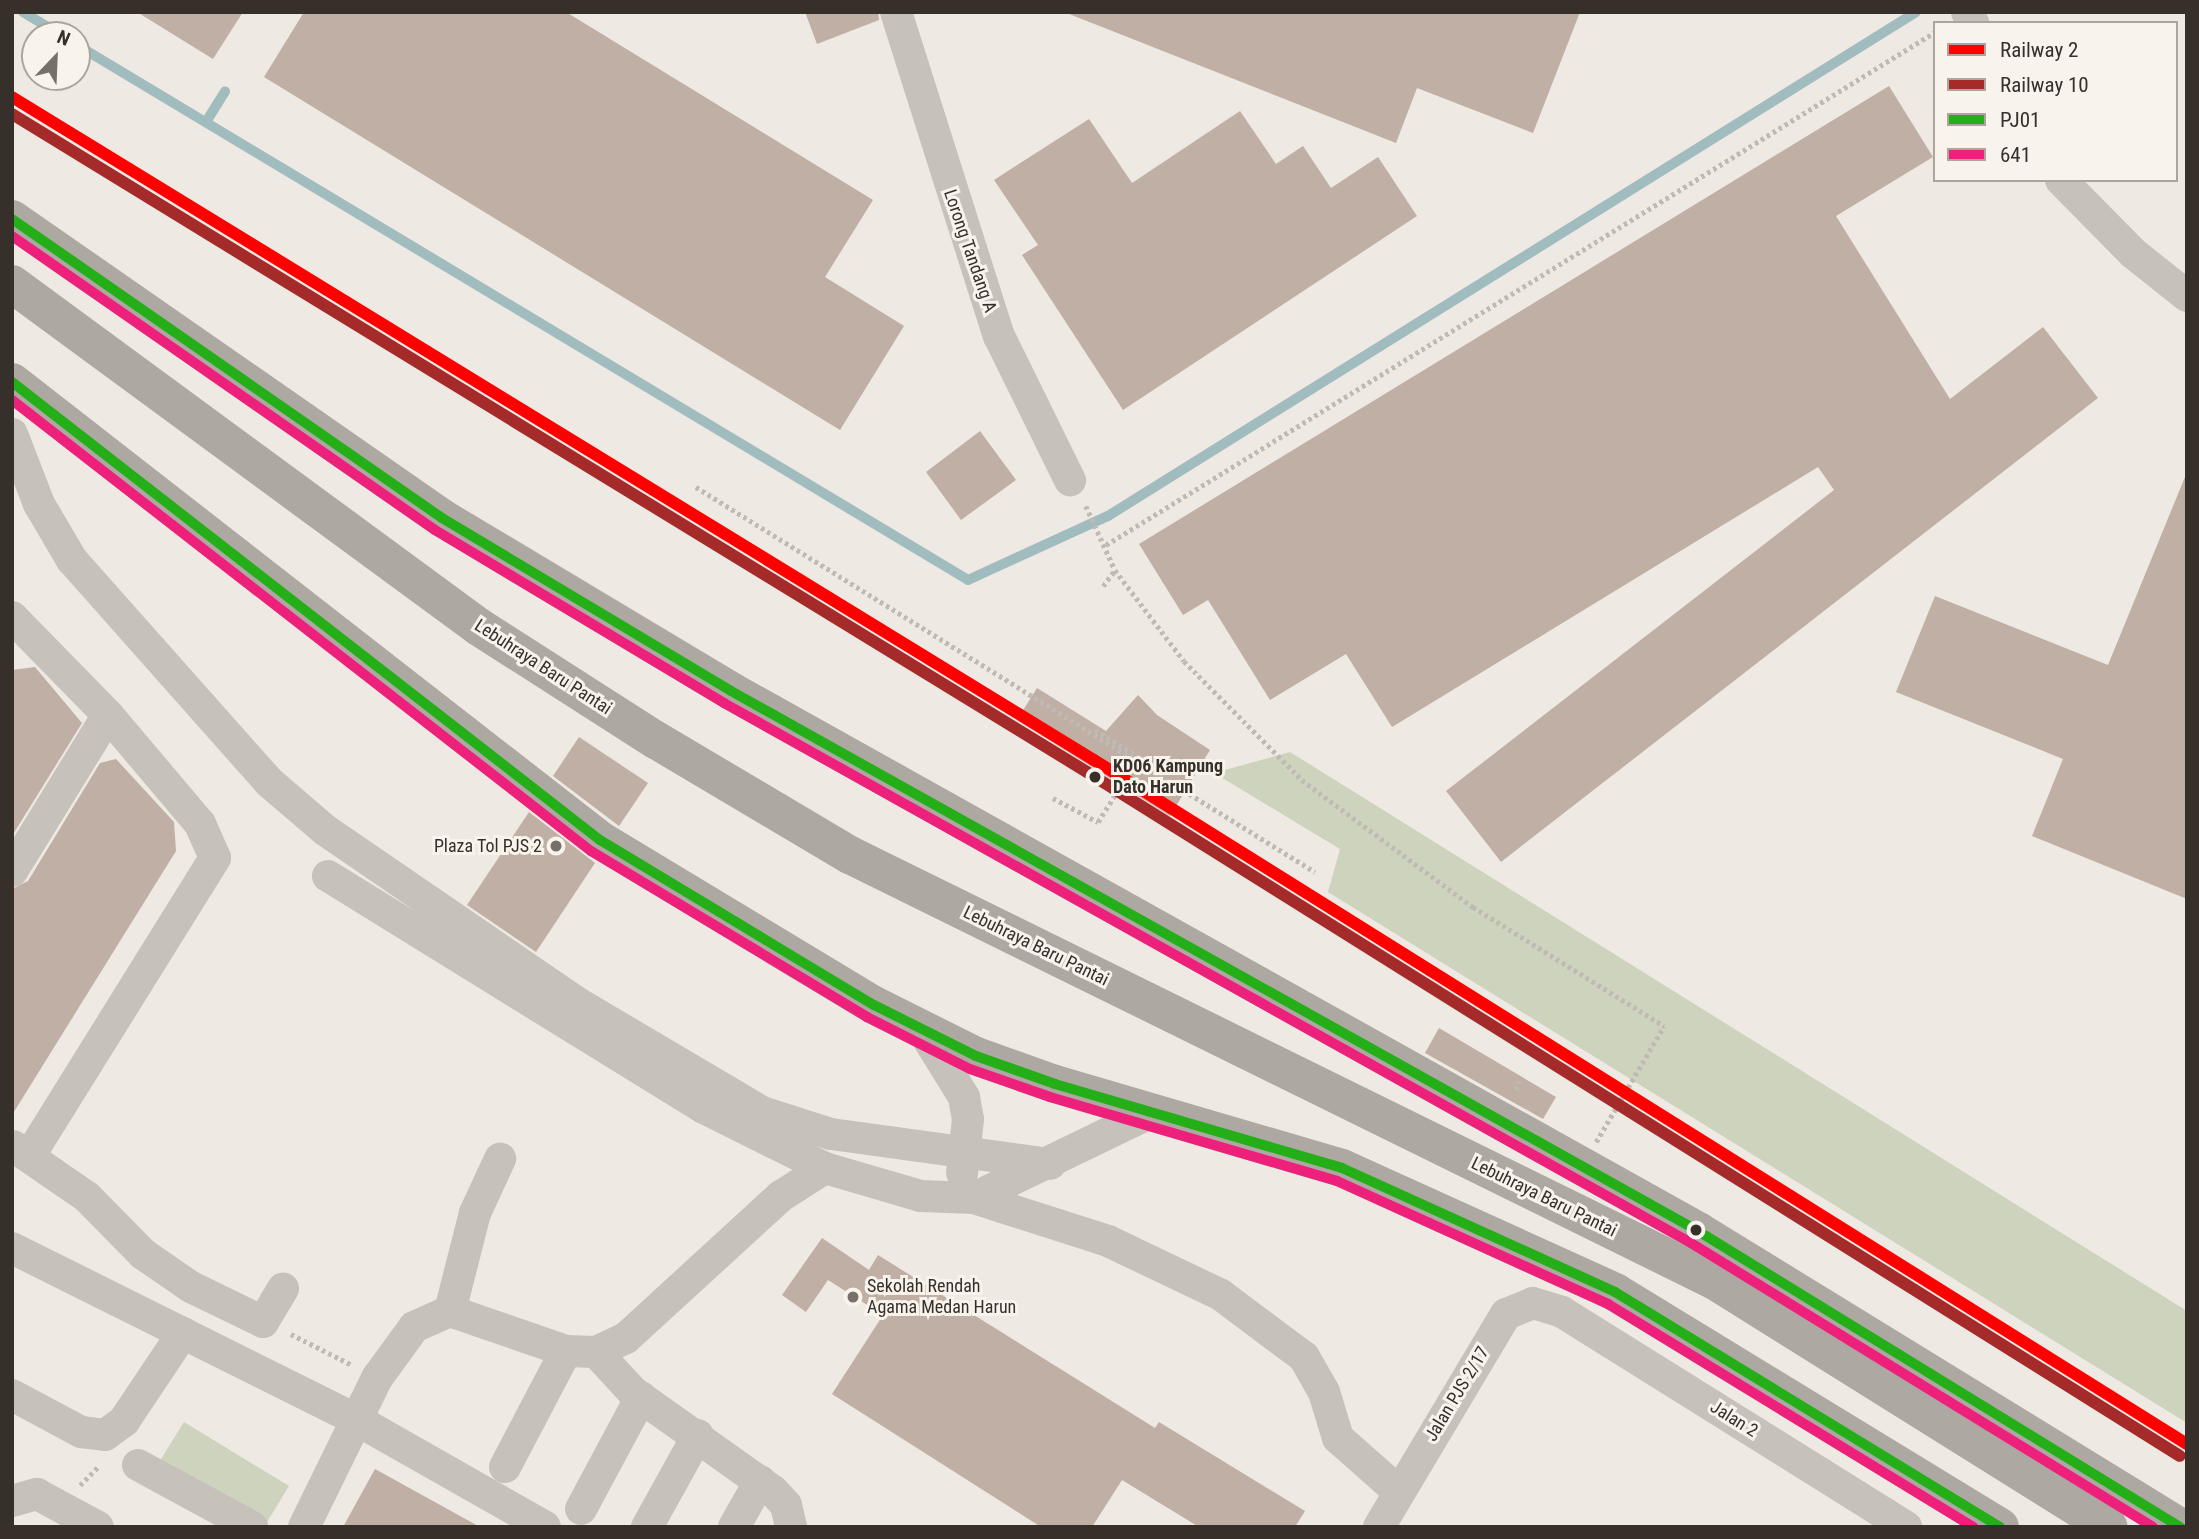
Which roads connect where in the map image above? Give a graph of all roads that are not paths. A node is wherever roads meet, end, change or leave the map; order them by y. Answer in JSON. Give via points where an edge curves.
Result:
{"nodes":[{"id":1,"x":896,"y":12,"type":"edge"},
{"id":2,"x":2063,"y":182,"type":"edge"},
{"id":3,"x":12,"y":219,"type":"edge"},
{"id":4,"x":12,"y":284,"type":"edge"},
{"id":5,"x":2187,"y":296,"type":"edge"},
{"id":6,"x":12,"y":382,"type":"edge"},
{"id":7,"x":12,"y":434,"type":"edge"},
{"id":8,"x":1070,"y":480,"type":"dead end"},
{"id":9,"x":12,"y":617,"type":"edge"},
{"id":10,"x":108,"y":715,"type":"junction"},
{"id":11,"x":12,"y":871,"type":"edge"},
{"id":12,"x":328,"y":876,"type":"dead end"},
{"id":13,"x":922,"y":1029,"type":"junction"},
{"id":14,"x":1148,"y":1114,"type":"junction"},
{"id":15,"x":21,"y":1150,"type":"edge"},
{"id":16,"x":966,"y":1153,"type":"junction"},
{"id":17,"x":500,"y":1159,"type":"dead end"},
{"id":18,"x":1050,"y":1164,"type":"junction"},
{"id":19,"x":825,"y":1168,"type":"junction"},
{"id":20,"x":960,"y":1198,"type":"junction"},
{"id":21,"x":12,"y":1248,"type":"edge"},
{"id":22,"x":283,"y":1289,"type":"dead end"},
{"id":23,"x":450,"y":1311,"type":"junction"},
{"id":24,"x":1562,"y":1312,"type":"joint"},
{"id":25,"x":183,"y":1333,"type":"junction"},
{"id":26,"x":581,"y":1352,"type":"junction"},
{"id":27,"x":12,"y":1395,"type":"edge"},
{"id":28,"x":641,"y":1397,"type":"junction"},
{"id":29,"x":357,"y":1420,"type":"junction"},
{"id":30,"x":698,"y":1435,"type":"junction"},
{"id":31,"x":138,"y":1465,"type":"dead end"},
{"id":32,"x":505,"y":1467,"type":"dead end"},
{"id":33,"x":760,"y":1481,"type":"junction"},
{"id":34,"x":12,"y":1501,"type":"edge"},
{"id":35,"x":581,"y":1508,"type":"dead end"},
{"id":36,"x":1391,"y":1515,"type":"edge"},
{"id":37,"x":98,"y":1527,"type":"edge"},
{"id":38,"x":251,"y":1527,"type":"edge"},
{"id":39,"x":304,"y":1527,"type":"edge"},
{"id":40,"x":545,"y":1527,"type":"edge"},
{"id":41,"x":647,"y":1527,"type":"edge"},
{"id":42,"x":734,"y":1527,"type":"edge"},
{"id":43,"x":791,"y":1527,"type":"edge"},
{"id":44,"x":1906,"y":1527,"type":"edge"},
{"id":45,"x":2000,"y":1527,"type":"edge"},
{"id":46,"x":2109,"y":1527,"type":"edge"},
{"id":47,"x":2180,"y":1527,"type":"edge"}],
"edges":[{"from":1,"to":8,"type":"street","name":"Lorong Tandang A","via":[[999,336]]},
{"from":2,"to":5,"type":"street","via":[[2133,253]]},
{"from":3,"to":47,"type":"highway","via":[[442,519],[731,691],[1698,1231]]},
{"from":4,"to":46,"type":"highway","name":"Lebuhraya Baru Pantai","bridge":true,"via":[[479,627],[656,740],[850,855],[1715,1281]]},
{"from":6,"to":13,"type":"highway","via":[[600,840],[658,879]]},
{"from":7,"to":16,"type":"street","via":[[38,504],[72,560],[269,782],[325,830],[576,1002],[762,1112],[831,1134]]},
{"from":9,"to":10,"type":"street"},
{"from":10,"to":11,"type":"street"},
{"from":10,"to":15,"type":"street","via":[[200,824],[215,858]]},
{"from":12,"to":19,"type":"street","via":[[704,1108]]},
{"from":13,"to":14,"type":"highway","via":[[976,1056]]},
{"from":13,"to":16,"type":"street","via":[[964,1097]]},
{"from":14,"to":18,"type":"street"},
{"from":14,"to":45,"type":"highway","via":[[1342,1168],[1615,1292]]},
{"from":15,"to":22,"type":"street","via":[[87,1197],[143,1254],[191,1287],[263,1322]]},
{"from":16,"to":18,"type":"street"},
{"from":16,"to":20,"type":"street"},
{"from":17,"to":23,"type":"street","via":[[475,1213]]},
{"from":18,"to":20,"type":"street"},
{"from":19,"to":20,"type":"street","via":[[881,1187]]},
{"from":19,"to":26,"type":"street","via":[[781,1196],[626,1338]]},
{"from":20,"to":36,"type":"street","via":[[1108,1241],[1221,1295],[1270,1328],[1316,1375],[1338,1438]]},
{"from":21,"to":25,"type":"street"},
{"from":23,"to":26,"type":"street"},
{"from":23,"to":29,"type":"street","via":[[414,1327],[399,1341]]},
{"from":24,"to":36,"type":"street","name":"Jalan PJS 2/17","via":[[1533,1303],[1506,1314]]},
{"from":24,"to":44,"type":"street","name":"Jalan 2"},
{"from":25,"to":27,"type":"street","via":[[124,1422],[105,1435],[81,1432]]},
{"from":25,"to":29,"type":"street"},
{"from":26,"to":28,"type":"street"},
{"from":26,"to":32,"type":"street"},
{"from":28,"to":30,"type":"street"},
{"from":28,"to":35,"type":"street"},
{"from":29,"to":39,"type":"street"},
{"from":29,"to":40,"type":"street"},
{"from":30,"to":33,"type":"street"},
{"from":30,"to":41,"type":"street"},
{"from":31,"to":38,"type":"street"},
{"from":33,"to":42,"type":"street"},
{"from":33,"to":43,"type":"street","via":[[786,1505]]},
{"from":34,"to":37,"type":"street","via":[[37,1494]]}]}
